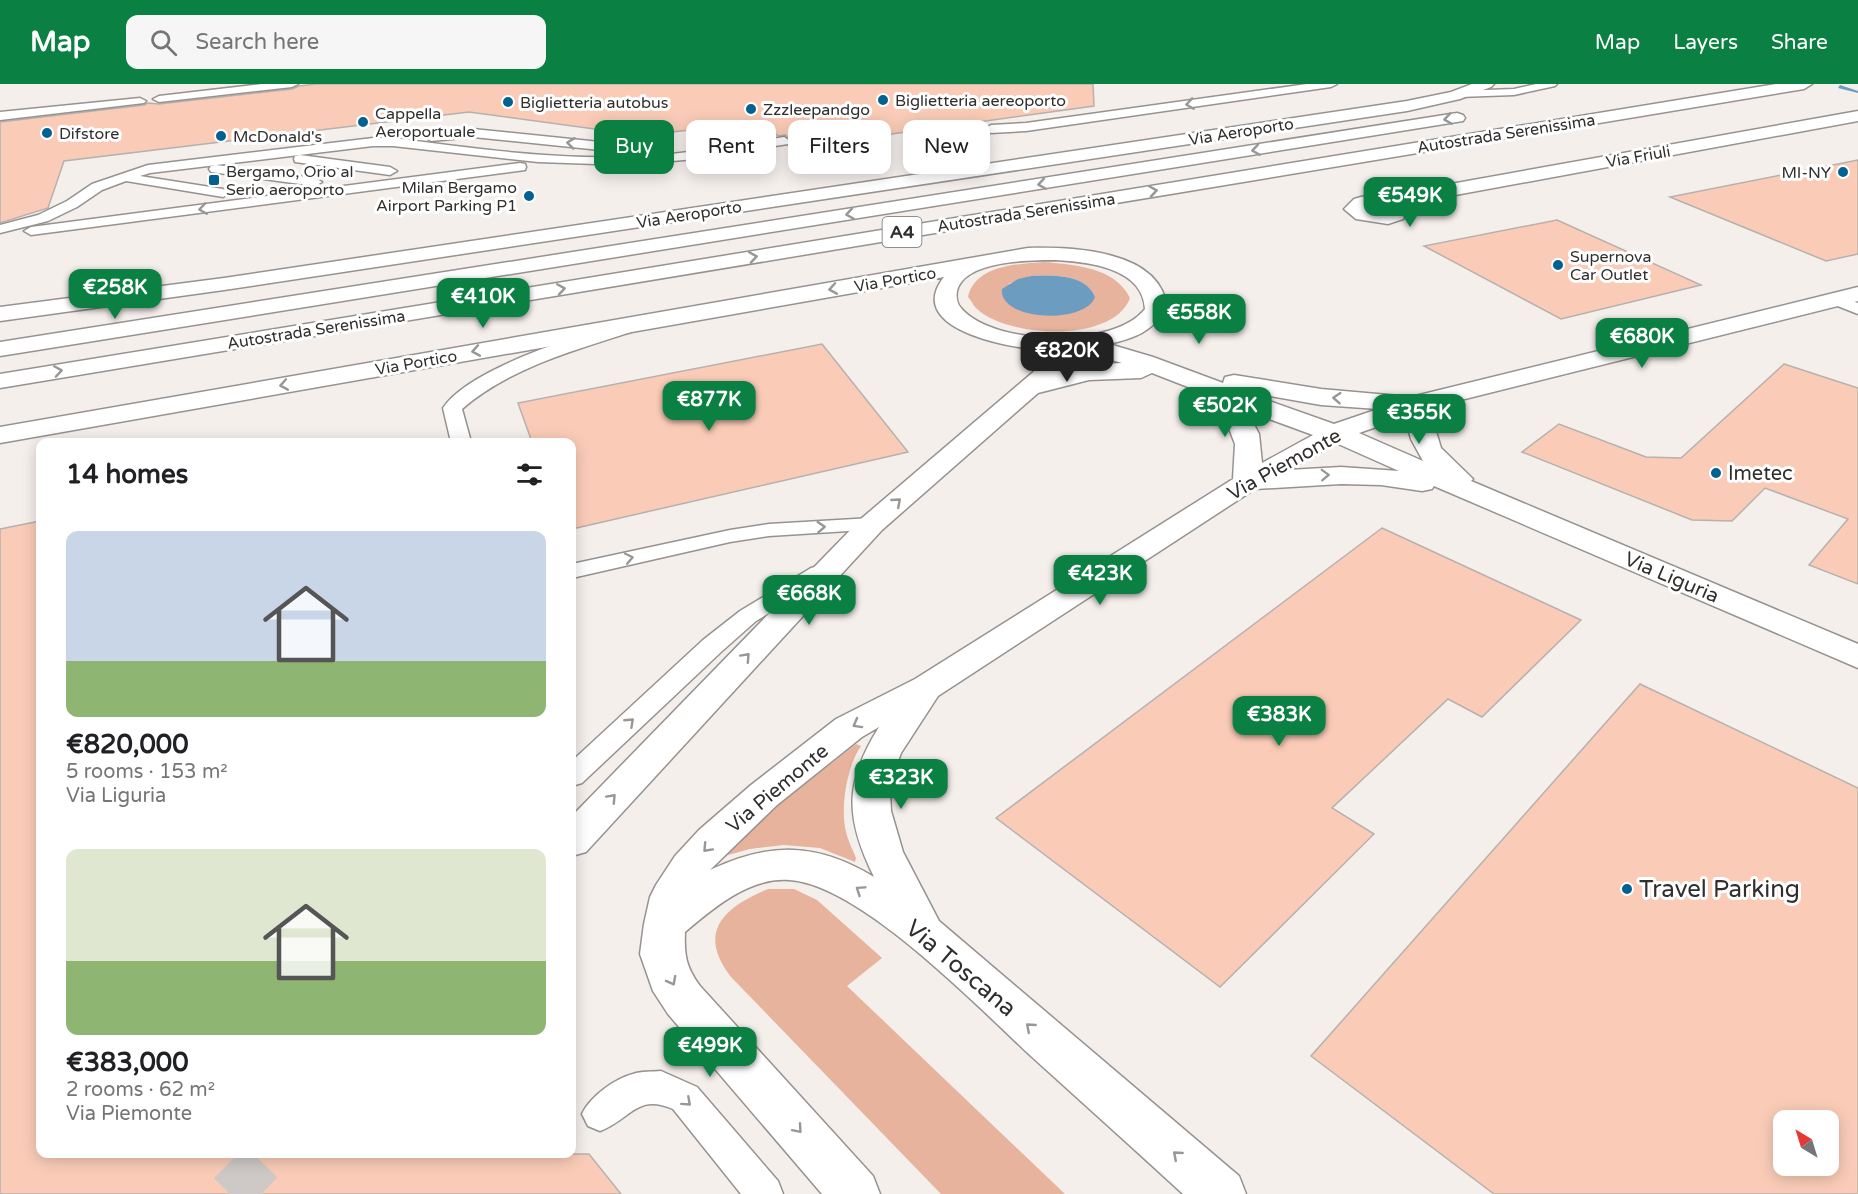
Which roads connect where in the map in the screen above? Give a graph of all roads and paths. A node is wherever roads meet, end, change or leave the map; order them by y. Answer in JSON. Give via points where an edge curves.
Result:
{"nodes":[{"id":1,"x":292,"y":84,"type":"edge"},
{"id":2,"x":1331,"y":84,"type":"edge"},
{"id":3,"x":1444,"y":84,"type":"edge"},
{"id":4,"x":1804,"y":84,"type":"edge"},
{"id":5,"x":1553,"y":93,"type":"edge"},
{"id":6,"x":1492,"y":96,"type":"edge"},
{"id":7,"x":159,"y":99,"type":"dead end"},
{"id":8,"x":140,"y":101,"type":"dead end"},
{"id":9,"x":1378,"y":110,"type":"junction"},
{"id":10,"x":0,"y":116,"type":"edge"},
{"id":11,"x":1472,"y":116,"type":"dead end"},
{"id":12,"x":1858,"y":116,"type":"edge"},
{"id":13,"x":991,"y":129,"type":"dead end"},
{"id":14,"x":784,"y":141,"type":"dead end"},
{"id":15,"x":393,"y":142,"type":"junction"},
{"id":16,"x":776,"y":142,"type":"edge"},
{"id":17,"x":343,"y":145,"type":"junction"},
{"id":18,"x":317,"y":148,"type":"junction"},
{"id":19,"x":277,"y":153,"type":"junction"},
{"id":20,"x":686,"y":153,"type":"edge"},
{"id":21,"x":686,"y":154,"type":"edge"},
{"id":22,"x":508,"y":156,"type":"junction"},
{"id":23,"x":240,"y":158,"type":"junction"},
{"id":24,"x":573,"y":160,"type":"junction"},
{"id":25,"x":201,"y":162,"type":"junction"},
{"id":26,"x":464,"y":162,"type":"junction"},
{"id":27,"x":159,"y":167,"type":"junction"},
{"id":28,"x":393,"y":167,"type":"junction"},
{"id":29,"x":345,"y":177,"type":"junction"},
{"id":30,"x":119,"y":178,"type":"junction"},
{"id":31,"x":315,"y":182,"type":"junction"},
{"id":32,"x":97,"y":187,"type":"junction"},
{"id":33,"x":268,"y":188,"type":"junction"},
{"id":34,"x":223,"y":193,"type":"junction"},
{"id":35,"x":1417,"y":196,"type":"dead end"},
{"id":36,"x":180,"y":198,"type":"junction"},
{"id":37,"x":147,"y":201,"type":"dead end"},
{"id":38,"x":95,"y":208,"type":"dead end"},
{"id":39,"x":54,"y":213,"type":"junction"},
{"id":40,"x":0,"y":231,"type":"edge"},
{"id":41,"x":974,"y":265,"type":"junction"},
{"id":42,"x":1847,"y":297,"type":"edge"},
{"id":43,"x":1858,"y":309,"type":"edge"},
{"id":44,"x":0,"y":314,"type":"edge"},
{"id":45,"x":1153,"y":314,"type":"junction"},
{"id":46,"x":642,"y":322,"type":"junction"},
{"id":47,"x":1080,"y":344,"type":"junction"},
{"id":48,"x":0,"y":348,"type":"edge"},
{"id":49,"x":1179,"y":375,"type":"junction"},
{"id":50,"x":0,"y":381,"type":"edge"},
{"id":51,"x":1222,"y":386,"type":"junction"},
{"id":52,"x":1027,"y":390,"type":"junction"},
{"id":53,"x":1416,"y":404,"type":"junction"},
{"id":54,"x":1335,"y":434,"type":"junction"},
{"id":55,"x":0,"y":435,"type":"edge"},
{"id":56,"x":460,"y":438,"type":"edge"},
{"id":57,"x":1246,"y":483,"type":"junction"},
{"id":58,"x":1485,"y":498,"type":"junction"},
{"id":59,"x":872,"y":524,"type":"junction"},
{"id":60,"x":832,"y":566,"type":"junction"},
{"id":61,"x":576,"y":570,"type":"edge"},
{"id":62,"x":1858,"y":657,"type":"edge"},
{"id":63,"x":927,"y":687,"type":"junction"},
{"id":64,"x":576,"y":772,"type":"edge"},
{"id":65,"x":576,"y":837,"type":"edge"},
{"id":66,"x":665,"y":924,"type":"junction"},
{"id":67,"x":926,"y":934,"type":"junction"},
{"id":68,"x":600,"y":1114,"type":"dead end"},
{"id":69,"x":765,"y":1194,"type":"edge"},
{"id":70,"x":855,"y":1194,"type":"edge"},
{"id":71,"x":1221,"y":1194,"type":"edge"}],
"edges":[{"from":1,"to":7,"type":"lane"},
{"from":2,"to":13,"type":"lane","one_way":true},
{"from":3,"to":9,"type":"main road","name":"Via Aeroporto"},
{"from":50,"to":4,"type":"main road","name":"Autostrada Serenissima","number":"A4","one_way":true},
{"from":5,"to":6,"type":"main road","name":"Autostrada Serenissima"},
{"from":6,"to":9,"type":"main road","name":"Via Aeroporto","via":[[1462,93]]},
{"from":8,"to":10,"type":"lane"},
{"from":9,"to":44,"type":"main road","name":"Via Aeroporto","via":[[224,284]]},
{"from":11,"to":48,"type":"main road","name":"Autostrada Serenissima","number":"A4","one_way":true},
{"from":12,"to":35,"type":"main road","name":"Via Friuli"},
{"from":14,"to":16,"type":"lane"},
{"from":15,"to":17,"type":"lane"},
{"from":20,"to":15,"type":"lane","one_way":true,"via":[[473,133]]},
{"from":15,"to":22,"type":"lane"},
{"from":17,"to":18,"type":"lane"},
{"from":17,"to":26,"type":"lane"},
{"from":18,"to":19,"type":"lane"},
{"from":18,"to":28,"type":"lane","via":[[320,153]]},
{"from":19,"to":23,"type":"lane"},
{"from":19,"to":28,"type":"lane","via":[[285,157]]},
{"from":21,"to":24,"type":"lane","via":[[649,159]]},
{"from":22,"to":24,"type":"lane"},
{"from":22,"to":26,"type":"lane"},
{"from":23,"to":25,"type":"lane"},
{"from":23,"to":29,"type":"lane"},
{"from":24,"to":40,"type":"lane","one_way":true,"via":[[53,229]]},
{"from":25,"to":27,"type":"lane"},
{"from":25,"to":31,"type":"lane","via":[[210,168]]},
{"from":26,"to":28,"type":"lane"},
{"from":27,"to":30,"type":"lane"},
{"from":27,"to":33,"type":"lane","via":[[169,175]]},
{"from":28,"to":29,"type":"lane"},
{"from":29,"to":31,"type":"lane"},
{"from":30,"to":32,"type":"lane"},
{"from":30,"to":34,"type":"lane"},
{"from":31,"to":33,"type":"lane"},
{"from":32,"to":36,"type":"lane"},
{"from":32,"to":39,"type":"lane"},
{"from":33,"to":34,"type":"lane"},
{"from":34,"to":36,"type":"lane"},
{"from":36,"to":37,"type":"lane"},
{"from":38,"to":39,"type":"lane"},
{"from":39,"to":40,"type":"lane"},
{"from":41,"to":45,"type":"main road","name":"Via Portico","via":[[1028,254],[1100,261],[1139,277],[1153,290],[1157,302]]},
{"from":41,"to":46,"type":"main road","name":"Via Portico","one_way":true},
{"from":41,"to":47,"type":"main road","via":[[950,282],[945,291],[945,302],[963,322],[1017,341]]},
{"from":42,"to":43,"type":"lane"},
{"from":42,"to":53,"type":"main road","name":"Via Piemonte"},
{"from":45,"to":47,"type":"main road","via":[[1127,333]]},
{"from":45,"to":51,"type":"main road","name":"Via Liguria","via":[[1153,330],[1162,344]]},
{"from":46,"to":55,"type":"main road","name":"Via Portico","one_way":true},
{"from":46,"to":56,"type":"lane","via":[[500,374],[476,387],[452,408]]},
{"from":47,"to":49,"type":"main road","name":"Via Liguria","via":[[1121,353]]},
{"from":47,"to":52,"type":"main road"},
{"from":49,"to":51,"type":"main road","name":"Via Liguria"},
{"from":49,"to":52,"type":"main road","via":[[1098,371],[1067,375]]},
{"from":53,"to":51,"type":"main road","name":"Via Liguria","one_way":true},
{"from":51,"to":54,"type":"main road","name":"Via Liguria","via":[[1294,422]]},
{"from":51,"to":57,"type":"main road","name":"Via Liguria","via":[[1245,424],[1250,457]]},
{"from":59,"to":52,"type":"main road","one_way":true},
{"from":53,"to":54,"type":"main road","name":"Via Piemonte"},
{"from":53,"to":58,"type":"main road","name":"Via Liguria","via":[[1424,443],[1435,459]]},
{"from":54,"to":57,"type":"main road","name":"Via Piemonte"},
{"from":54,"to":58,"type":"main road","name":"Via Liguria"},
{"from":57,"to":58,"type":"main road","name":"Via Liguria","one_way":true,"via":[[1355,474],[1402,479]]},
{"from":57,"to":63,"type":"main road","name":"Via Piemonte"},
{"from":58,"to":62,"type":"main road","name":"Via Liguria"},
{"from":59,"to":60,"type":"main road"},
{"from":61,"to":59,"type":"lane","one_way":true,"via":[[730,536]]},
{"from":64,"to":60,"type":"lane","one_way":true,"via":[[712,645],[748,616]]},
{"from":65,"to":60,"type":"main road","one_way":true},
{"from":63,"to":66,"type":"main road","name":"Via Piemonte","one_way":true,"via":[[849,729],[764,795],[713,841],[689,867],[671,897]]},
{"from":63,"to":67,"type":"main road","name":"Via Piemonte","via":[[892,735],[873,776],[871,809],[900,892]]},
{"from":67,"to":66,"type":"main road","name":"Via Toscana","one_way":true,"via":[[845,880],[818,868],[789,864],[765,866],[717,886]]},
{"from":66,"to":70,"type":"main road","name":"Via Piemonte","one_way":true,"via":[[662,954],[669,978],[684,1000]]},
{"from":71,"to":67,"type":"main road","name":"Via Toscana","one_way":true},
{"from":68,"to":69,"type":"lane","one_way":true,"via":[[634,1089],[662,1087],[685,1098]]}]}
